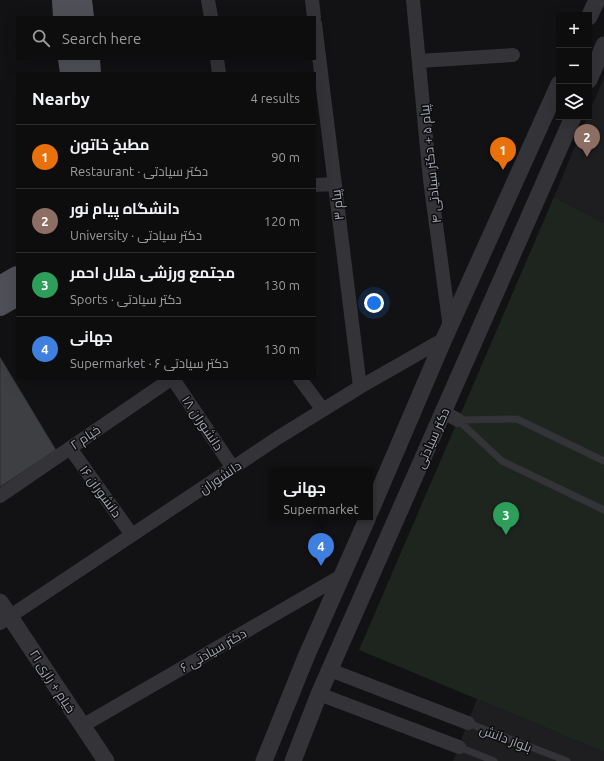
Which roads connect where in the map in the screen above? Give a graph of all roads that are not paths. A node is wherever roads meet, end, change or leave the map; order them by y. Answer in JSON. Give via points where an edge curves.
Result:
{"nodes":[{"id":1,"x":63,"y":0,"type":"edge"},
{"id":2,"x":81,"y":0,"type":"edge"},
{"id":3,"x":208,"y":0,"type":"edge"},
{"id":4,"x":312,"y":0,"type":"edge"},
{"id":5,"x":413,"y":0,"type":"edge"},
{"id":6,"x":596,"y":0,"type":"edge"},
{"id":7,"x":591,"y":12,"type":"edge"},
{"id":8,"x":64,"y":16,"type":"edge"},
{"id":9,"x":84,"y":16,"type":"edge"},
{"id":10,"x":211,"y":16,"type":"edge"},
{"id":11,"x":314,"y":16,"type":"edge"},
{"id":12,"x":316,"y":32,"type":"edge"},
{"id":13,"x":604,"y":46,"type":"edge"},
{"id":14,"x":513,"y":54,"type":"dead end"},
{"id":15,"x":69,"y":60,"type":"edge"},
{"id":16,"x":89,"y":60,"type":"edge"},
{"id":17,"x":217,"y":60,"type":"edge"},
{"id":18,"x":419,"y":61,"type":"junction"},
{"id":19,"x":71,"y":72,"type":"edge"},
{"id":20,"x":90,"y":72,"type":"edge"},
{"id":21,"x":219,"y":72,"type":"edge"},
{"id":22,"x":592,"y":73,"type":"edge"},
{"id":23,"x":556,"y":91,"type":"edge"},
{"id":24,"x":572,"y":120,"type":"edge"},
{"id":25,"x":515,"y":183,"type":"junction"},
{"id":26,"x":334,"y":184,"type":"junction"},
{"id":27,"x":316,"y":185,"type":"edge"},
{"id":28,"x":540,"y":193,"type":"junction"},
{"id":29,"x":16,"y":278,"type":"edge"},
{"id":30,"x":0,"y":287,"type":"edge"},
{"id":31,"x":16,"y":296,"type":"edge"},
{"id":32,"x":0,"y":305,"type":"edge"},
{"id":33,"x":447,"y":333,"type":"junction"},
{"id":34,"x":168,"y":380,"type":"edge"},
{"id":35,"x":301,"y":380,"type":"edge"},
{"id":36,"x":360,"y":387,"type":"junction"},
{"id":37,"x":323,"y":410,"type":"junction"},
{"id":38,"x":450,"y":416,"type":"junction"},
{"id":39,"x":70,"y":448,"type":"junction"},
{"id":40,"x":604,"y":461,"type":"edge"},
{"id":41,"x":233,"y":468,"type":"junction"},
{"id":42,"x":0,"y":496,"type":"edge"},
{"id":43,"x":373,"y":505,"type":"edge"},
{"id":44,"x":604,"y":510,"type":"edge"},
{"id":45,"x":367,"y":520,"type":"edge"},
{"id":46,"x":132,"y":535,"type":"junction"},
{"id":47,"x":343,"y":575,"type":"junction"},
{"id":48,"x":0,"y":602,"type":"edge"},
{"id":49,"x":5,"y":620,"type":"edge"},
{"id":50,"x":330,"y":670,"type":"junction"},
{"id":51,"x":319,"y":694,"type":"junction"},
{"id":52,"x":468,"y":723,"type":"joint"},
{"id":53,"x":82,"y":726,"type":"junction"},
{"id":54,"x":458,"y":747,"type":"joint"},
{"id":55,"x":106,"y":761,"type":"edge"},
{"id":56,"x":264,"y":761,"type":"edge"},
{"id":57,"x":293,"y":761,"type":"edge"},
{"id":58,"x":494,"y":761,"type":"edge"},
{"id":59,"x":567,"y":761,"type":"edge"}],
"edges":[{"from":1,"to":8,"type":"main road"},
{"from":2,"to":9,"type":"main road"},
{"from":3,"to":10,"type":"street"},
{"from":4,"to":11,"type":"street"},
{"from":5,"to":18,"type":"street","name":"پیام ۵ + دکتر سیادتی ۴"},
{"from":6,"to":7,"type":"street"},
{"from":12,"to":26,"type":"street","name":"پیام ۳"},
{"from":13,"to":22,"type":"street"},
{"from":14,"to":18,"type":"street"},
{"from":15,"to":19,"type":"main road"},
{"from":16,"to":20,"type":"main road"},
{"from":17,"to":21,"type":"street"},
{"from":18,"to":33,"type":"street","name":"پیام ۵ + دکتر سیادتی ۴"},
{"from":23,"to":25,"type":"street"},
{"from":24,"to":28,"type":"street","name":"دکتر سیادتی"},
{"from":25,"to":28,"type":"street"},
{"from":25,"to":33,"type":"street"},
{"from":26,"to":27,"type":"street"},
{"from":26,"to":36,"type":"street","name":"پیام ۳"},
{"from":28,"to":38,"type":"street","name":"دکتر سیادتی"},
{"from":29,"to":30,"type":"main road"},
{"from":31,"to":32,"type":"main road"},
{"from":33,"to":36,"type":"street","name":"دانشوران"},
{"from":33,"to":43,"type":"street"},
{"from":34,"to":39,"type":"street","name":"خیام ۲"},
{"from":34,"to":41,"type":"street","name":"دانشوران ۱۸"},
{"from":35,"to":37,"type":"street"},
{"from":36,"to":37,"type":"street","name":"دانشوران"},
{"from":37,"to":41,"type":"street","name":"دانشوران"},
{"from":38,"to":40,"type":"lane","via":[[517,419]]},
{"from":38,"to":44,"type":"lane","via":[[502,461]]},
{"from":38,"to":50,"type":"street","name":"دکتر سیادتی"},
{"from":39,"to":42,"type":"street","name":"خیام ۲"},
{"from":39,"to":46,"type":"street","name":"دانشوران ۱۶"},
{"from":41,"to":46,"type":"street","name":"دانشوران"},
{"from":45,"to":47,"type":"street"},
{"from":46,"to":49,"type":"street","name":"دانشوران"},
{"from":47,"to":53,"type":"street","name":"دکتر سیادتی ۶"},
{"from":47,"to":56,"type":"street"},
{"from":48,"to":49,"type":"street","name":"خیام + رازی ۲۱"},
{"from":49,"to":53,"type":"street","name":"خیام + رازی ۲۱"},
{"from":50,"to":51,"type":"street","name":"دکتر سیادتی"},
{"from":50,"to":52,"type":"street"},
{"from":51,"to":54,"type":"street"},
{"from":51,"to":57,"type":"street","name":"دکتر سیادتی"},
{"from":52,"to":59,"type":"lane","name":"بلوار دانش"},
{"from":53,"to":55,"type":"street","name":"خیام + رازی ۲۱"},
{"from":54,"to":58,"type":"lane","name":"بلوار دانش"}]}
